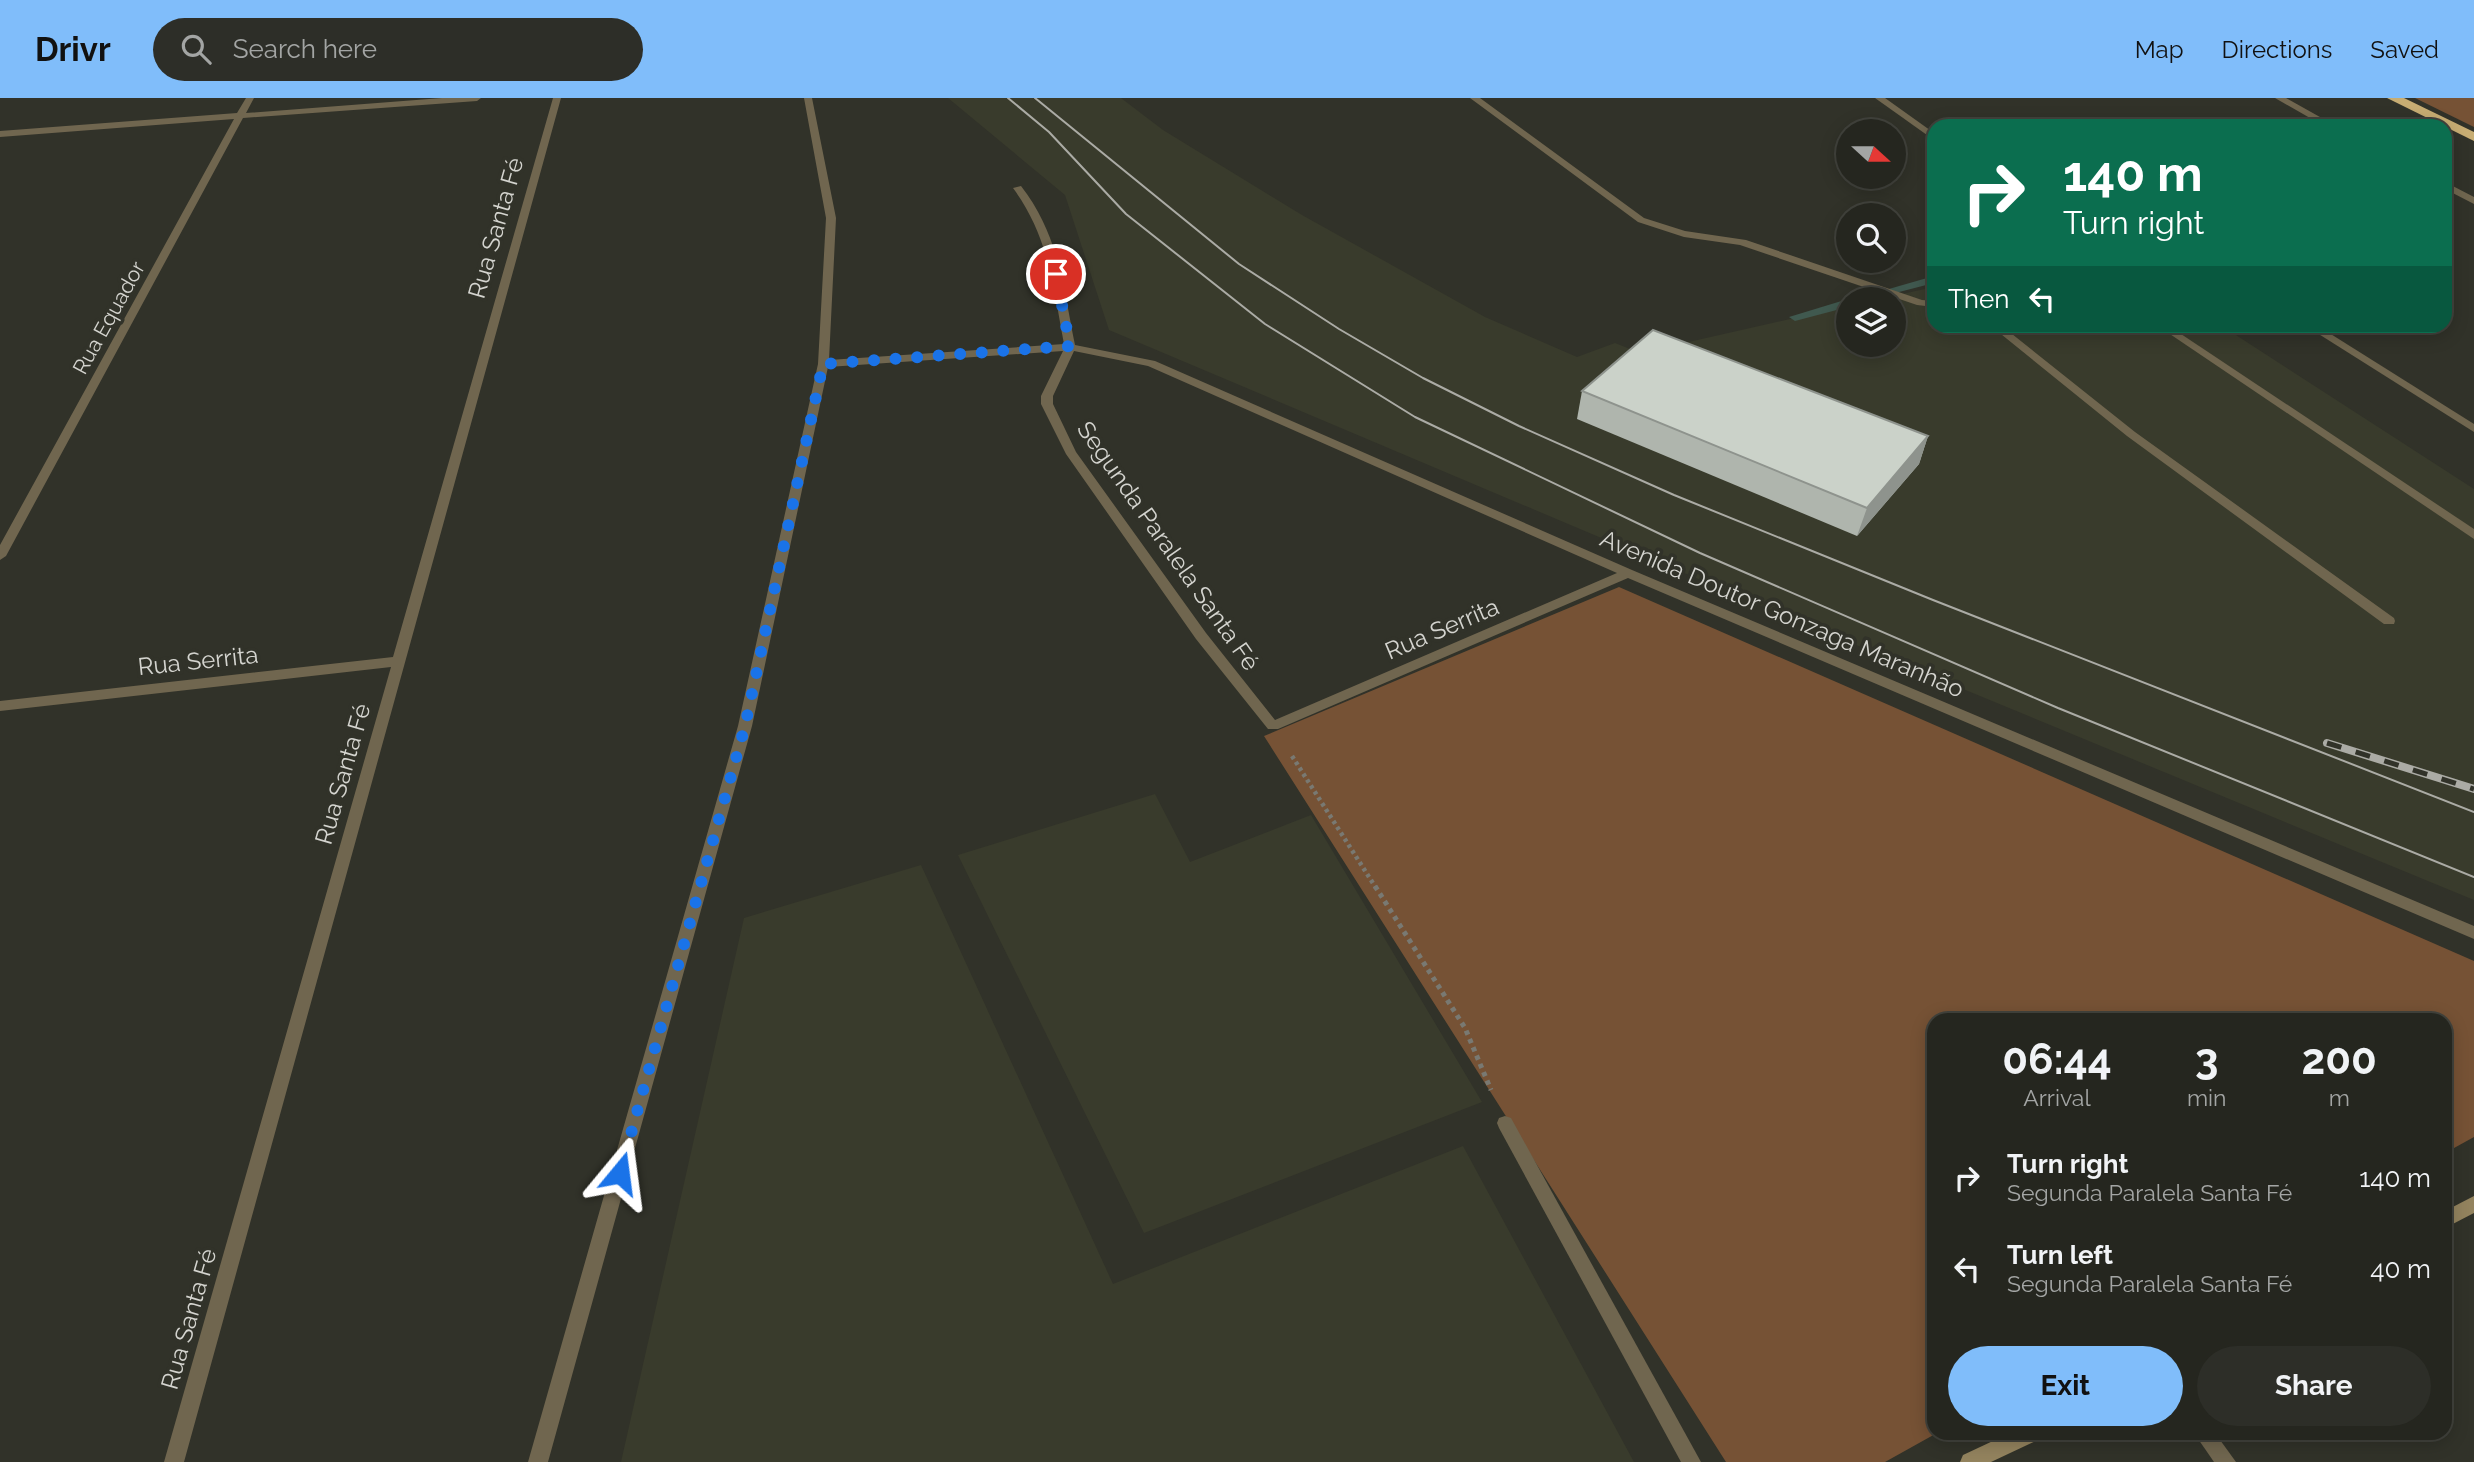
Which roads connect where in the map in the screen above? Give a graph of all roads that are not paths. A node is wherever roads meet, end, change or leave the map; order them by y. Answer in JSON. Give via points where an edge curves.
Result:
{"nodes":[{"id":1,"x":250,"y":98,"type":"edge"},
{"id":2,"x":477,"y":98,"type":"edge"},
{"id":3,"x":558,"y":98,"type":"edge"},
{"id":4,"x":808,"y":98,"type":"edge"},
{"id":5,"x":1474,"y":98,"type":"edge"},
{"id":6,"x":1879,"y":98,"type":"edge"},
{"id":7,"x":2279,"y":98,"type":"edge"},
{"id":8,"x":2394,"y":98,"type":"edge"},
{"id":9,"x":241,"y":117,"type":"junction"},
{"id":10,"x":2319,"y":119,"type":"edge"},
{"id":11,"x":2437,"y":119,"type":"edge"},
{"id":12,"x":2452,"y":126,"type":"edge"},
{"id":13,"x":1927,"y":132,"type":"edge"},
{"id":14,"x":0,"y":134,"type":"edge"},
{"id":15,"x":2474,"y":137,"type":"edge"},
{"id":16,"x":1018,"y":188,"type":"dead end"},
{"id":17,"x":2452,"y":190,"type":"edge"},
{"id":18,"x":2474,"y":201,"type":"edge"},
{"id":19,"x":1927,"y":303,"type":"edge"},
{"id":20,"x":2005,"y":333,"type":"edge"},
{"id":21,"x":2174,"y":333,"type":"edge"},
{"id":22,"x":2322,"y":333,"type":"edge"},
{"id":23,"x":1070,"y":346,"type":"junction"},
{"id":24,"x":823,"y":364,"type":"junction"},
{"id":25,"x":2474,"y":429,"type":"edge"},
{"id":26,"x":2474,"y":535,"type":"edge"},
{"id":27,"x":0,"y":556,"type":"edge"},
{"id":28,"x":1628,"y":573,"type":"junction"},
{"id":29,"x":2389,"y":621,"type":"dead end"},
{"id":30,"x":400,"y":661,"type":"junction"},
{"id":31,"x":0,"y":706,"type":"edge"},
{"id":32,"x":1273,"y":726,"type":"joint"},
{"id":33,"x":2474,"y":933,"type":"edge"},
{"id":34,"x":1504,"y":1124,"type":"road end"},
{"id":35,"x":2474,"y":1204,"type":"edge"},
{"id":36,"x":2452,"y":1216,"type":"edge"},
{"id":37,"x":2016,"y":1440,"type":"edge"},
{"id":38,"x":2209,"y":1440,"type":"edge"},
{"id":39,"x":174,"y":1462,"type":"edge"},
{"id":40,"x":538,"y":1462,"type":"edge"},
{"id":41,"x":1691,"y":1462,"type":"edge"},
{"id":42,"x":1970,"y":1462,"type":"edge"},
{"id":43,"x":2226,"y":1462,"type":"edge"}],
"edges":[{"from":1,"to":9,"type":"street","name":"Rua Equador"},
{"from":2,"to":9,"type":"street"},
{"from":3,"to":30,"type":"street","name":"Rua Santa Fé"},
{"from":4,"to":24,"type":"street","via":[[831,218]]},
{"from":5,"to":19,"type":"street","via":[[1641,220],[1684,234],[1742,242]]},
{"from":6,"to":13,"type":"street"},
{"from":7,"to":10,"type":"street"},
{"from":8,"to":11,"type":"highway"},
{"from":9,"to":14,"type":"street"},
{"from":9,"to":27,"type":"street","name":"Rua Equador"},
{"from":12,"to":15,"type":"highway"},
{"from":16,"to":23,"type":"street","via":[[1033,208],[1051,250]]},
{"from":17,"to":18,"type":"street"},
{"from":20,"to":29,"type":"street","via":[[2131,434]]},
{"from":21,"to":26,"type":"street"},
{"from":22,"to":25,"type":"street"},
{"from":23,"to":24,"type":"street"},
{"from":23,"to":28,"type":"street","name":"Avenida Doutor Gonzaga Maranhão","via":[[1151,363]]},
{"from":23,"to":32,"type":"street","name":"Segunda Paralela Santa Fé","via":[[1047,404],[1070,452]]},
{"from":24,"to":40,"type":"street","via":[[745,726]]},
{"from":28,"to":32,"type":"street","name":"Rua Serrita"},
{"from":28,"to":33,"type":"street","name":"Avenida Doutor Gonzaga Maranhão"},
{"from":30,"to":31,"type":"street","name":"Rua Serrita"},
{"from":30,"to":39,"type":"street","name":"Rua Santa Fé"},
{"from":34,"to":41,"type":"street"},
{"from":35,"to":36,"type":"street"},
{"from":37,"to":42,"type":"street"},
{"from":38,"to":43,"type":"street"}]}
